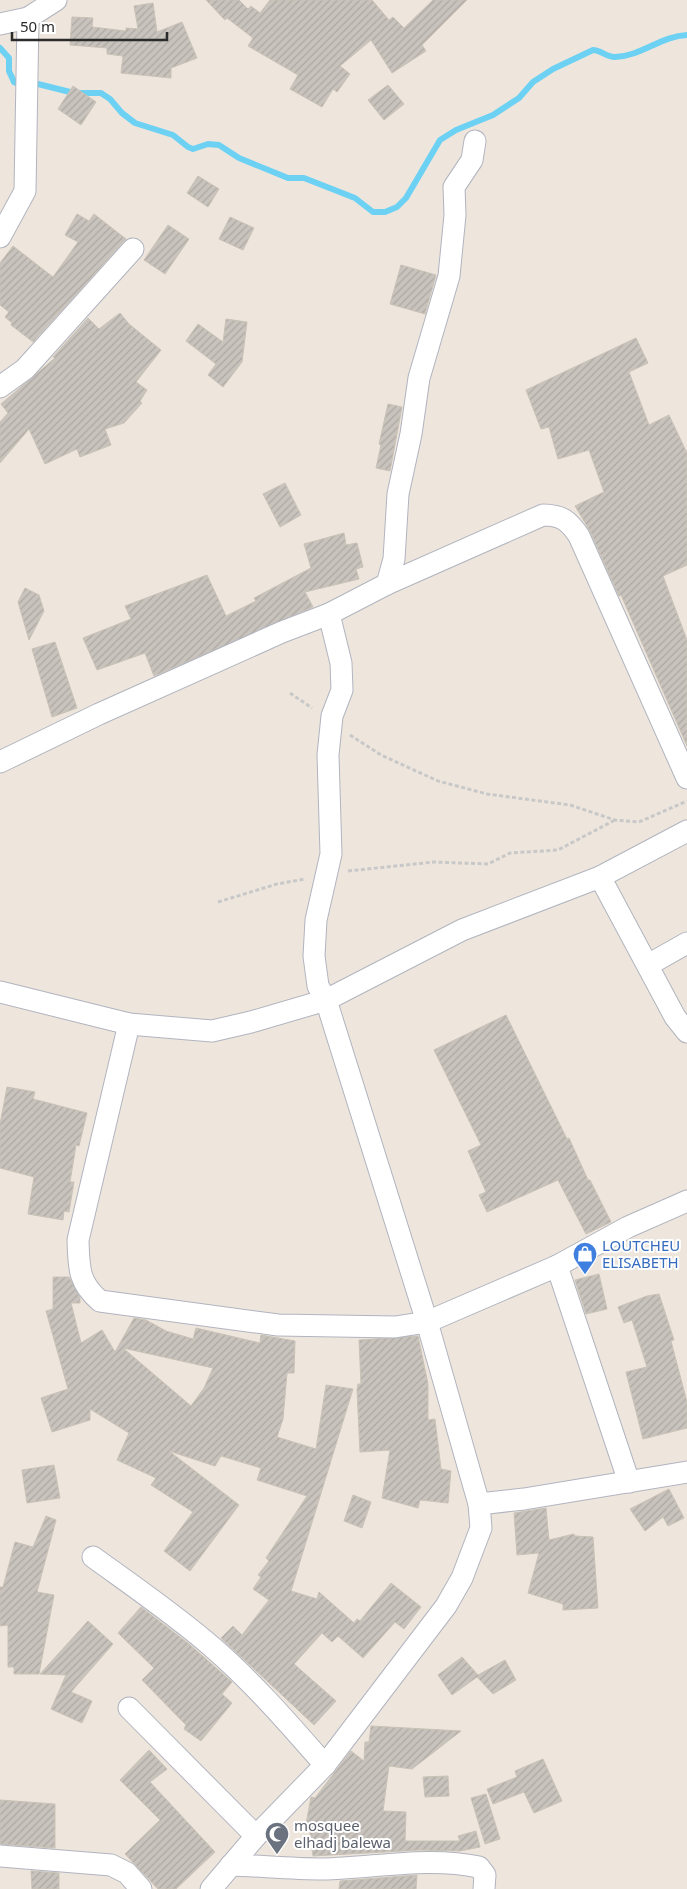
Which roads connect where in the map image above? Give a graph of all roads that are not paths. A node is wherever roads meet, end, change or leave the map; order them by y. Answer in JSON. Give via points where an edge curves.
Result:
{"nodes":[{"id":1,"x":56,"y":0,"type":"edge"},
{"id":2,"x":28,"y":18,"type":"junction"},
{"id":3,"x":0,"y":24,"type":"edge"},
{"id":4,"x":475,"y":141,"type":"dead end"},
{"id":5,"x":0,"y":238,"type":"edge"},
{"id":6,"x":133,"y":249,"type":"dead end"},
{"id":7,"x":0,"y":387,"type":"edge"},
{"id":8,"x":387,"y":584,"type":"junction"},
{"id":9,"x":329,"y":614,"type":"junction"},
{"id":10,"x":0,"y":762,"type":"edge"},
{"id":11,"x":687,"y":778,"type":"edge"},
{"id":12,"x":687,"y":831,"type":"edge"},
{"id":13,"x":600,"y":877,"type":"junction"},
{"id":14,"x":687,"y":944,"type":"edge"},
{"id":15,"x":648,"y":965,"type":"junction"},
{"id":16,"x":0,"y":992,"type":"edge"},
{"id":17,"x":326,"y":1000,"type":"junction"},
{"id":18,"x":129,"y":1024,"type":"junction"},
{"id":19,"x":687,"y":1032,"type":"edge"},
{"id":20,"x":687,"y":1201,"type":"edge"},
{"id":21,"x":557,"y":1266,"type":"junction"},
{"id":22,"x":427,"y":1322,"type":"junction"},
{"id":23,"x":687,"y":1472,"type":"edge"},
{"id":24,"x":629,"y":1482,"type":"junction"},
{"id":25,"x":479,"y":1504,"type":"junction"},
{"id":26,"x":93,"y":1557,"type":"dead end"},
{"id":27,"x":129,"y":1708,"type":"dead end"},
{"id":28,"x":325,"y":1765,"type":"junction"},
{"id":29,"x":256,"y":1836,"type":"junction"},
{"id":30,"x":0,"y":1856,"type":"edge"},
{"id":31,"x":231,"y":1865,"type":"junction"},
{"id":32,"x":141,"y":1889,"type":"edge"},
{"id":33,"x":211,"y":1889,"type":"edge"},
{"id":34,"x":484,"y":1889,"type":"edge"}],
"edges":[{"from":1,"to":2,"type":"street"},
{"from":2,"to":3,"type":"street"},
{"from":2,"to":5,"type":"street","via":[[24,191]]},
{"from":4,"to":8,"type":"street","via":[[472,160],[454,187],[455,215],[449,276],[419,378],[398,494],[394,559]]},
{"from":6,"to":7,"type":"street","via":[[24,369]]},
{"from":8,"to":9,"type":"street"},
{"from":8,"to":11,"type":"street","via":[[543,515],[556,515],[569,521],[579,536]]},
{"from":9,"to":10,"type":"street","via":[[99,714]]},
{"from":9,"to":17,"type":"street","via":[[342,663],[342,690],[332,716],[328,755],[331,854],[316,920],[314,956],[318,986]]},
{"from":12,"to":13,"type":"street"},
{"from":13,"to":15,"type":"street"},
{"from":13,"to":17,"type":"street","via":[[462,930]]},
{"from":14,"to":15,"type":"street"},
{"from":15,"to":19,"type":"street","via":[[675,1017]]},
{"from":16,"to":18,"type":"street"},
{"from":17,"to":18,"type":"street","via":[[212,1031]]},
{"from":17,"to":22,"type":"street"},
{"from":18,"to":22,"type":"street","via":[[78,1240],[79,1270],[86,1290],[100,1301],[278,1325],[395,1327]]},
{"from":20,"to":21,"type":"street","via":[[628,1227]]},
{"from":21,"to":22,"type":"street"},
{"from":21,"to":24,"type":"street"},
{"from":22,"to":25,"type":"street"},
{"from":23,"to":24,"type":"street"},
{"from":24,"to":25,"type":"street"},
{"from":25,"to":28,"type":"street","via":[[481,1528],[462,1578],[446,1606]]},
{"from":26,"to":28,"type":"street","via":[[153,1598],[213,1647],[274,1707]]},
{"from":27,"to":29,"type":"street"},
{"from":28,"to":29,"type":"street"},
{"from":29,"to":31,"type":"street"},
{"from":30,"to":32,"type":"street","via":[[111,1865],[127,1873]]},
{"from":31,"to":33,"type":"street"},
{"from":31,"to":34,"type":"street","via":[[323,1869],[426,1863],[470,1865],[479,1867],[485,1874]]}]}
